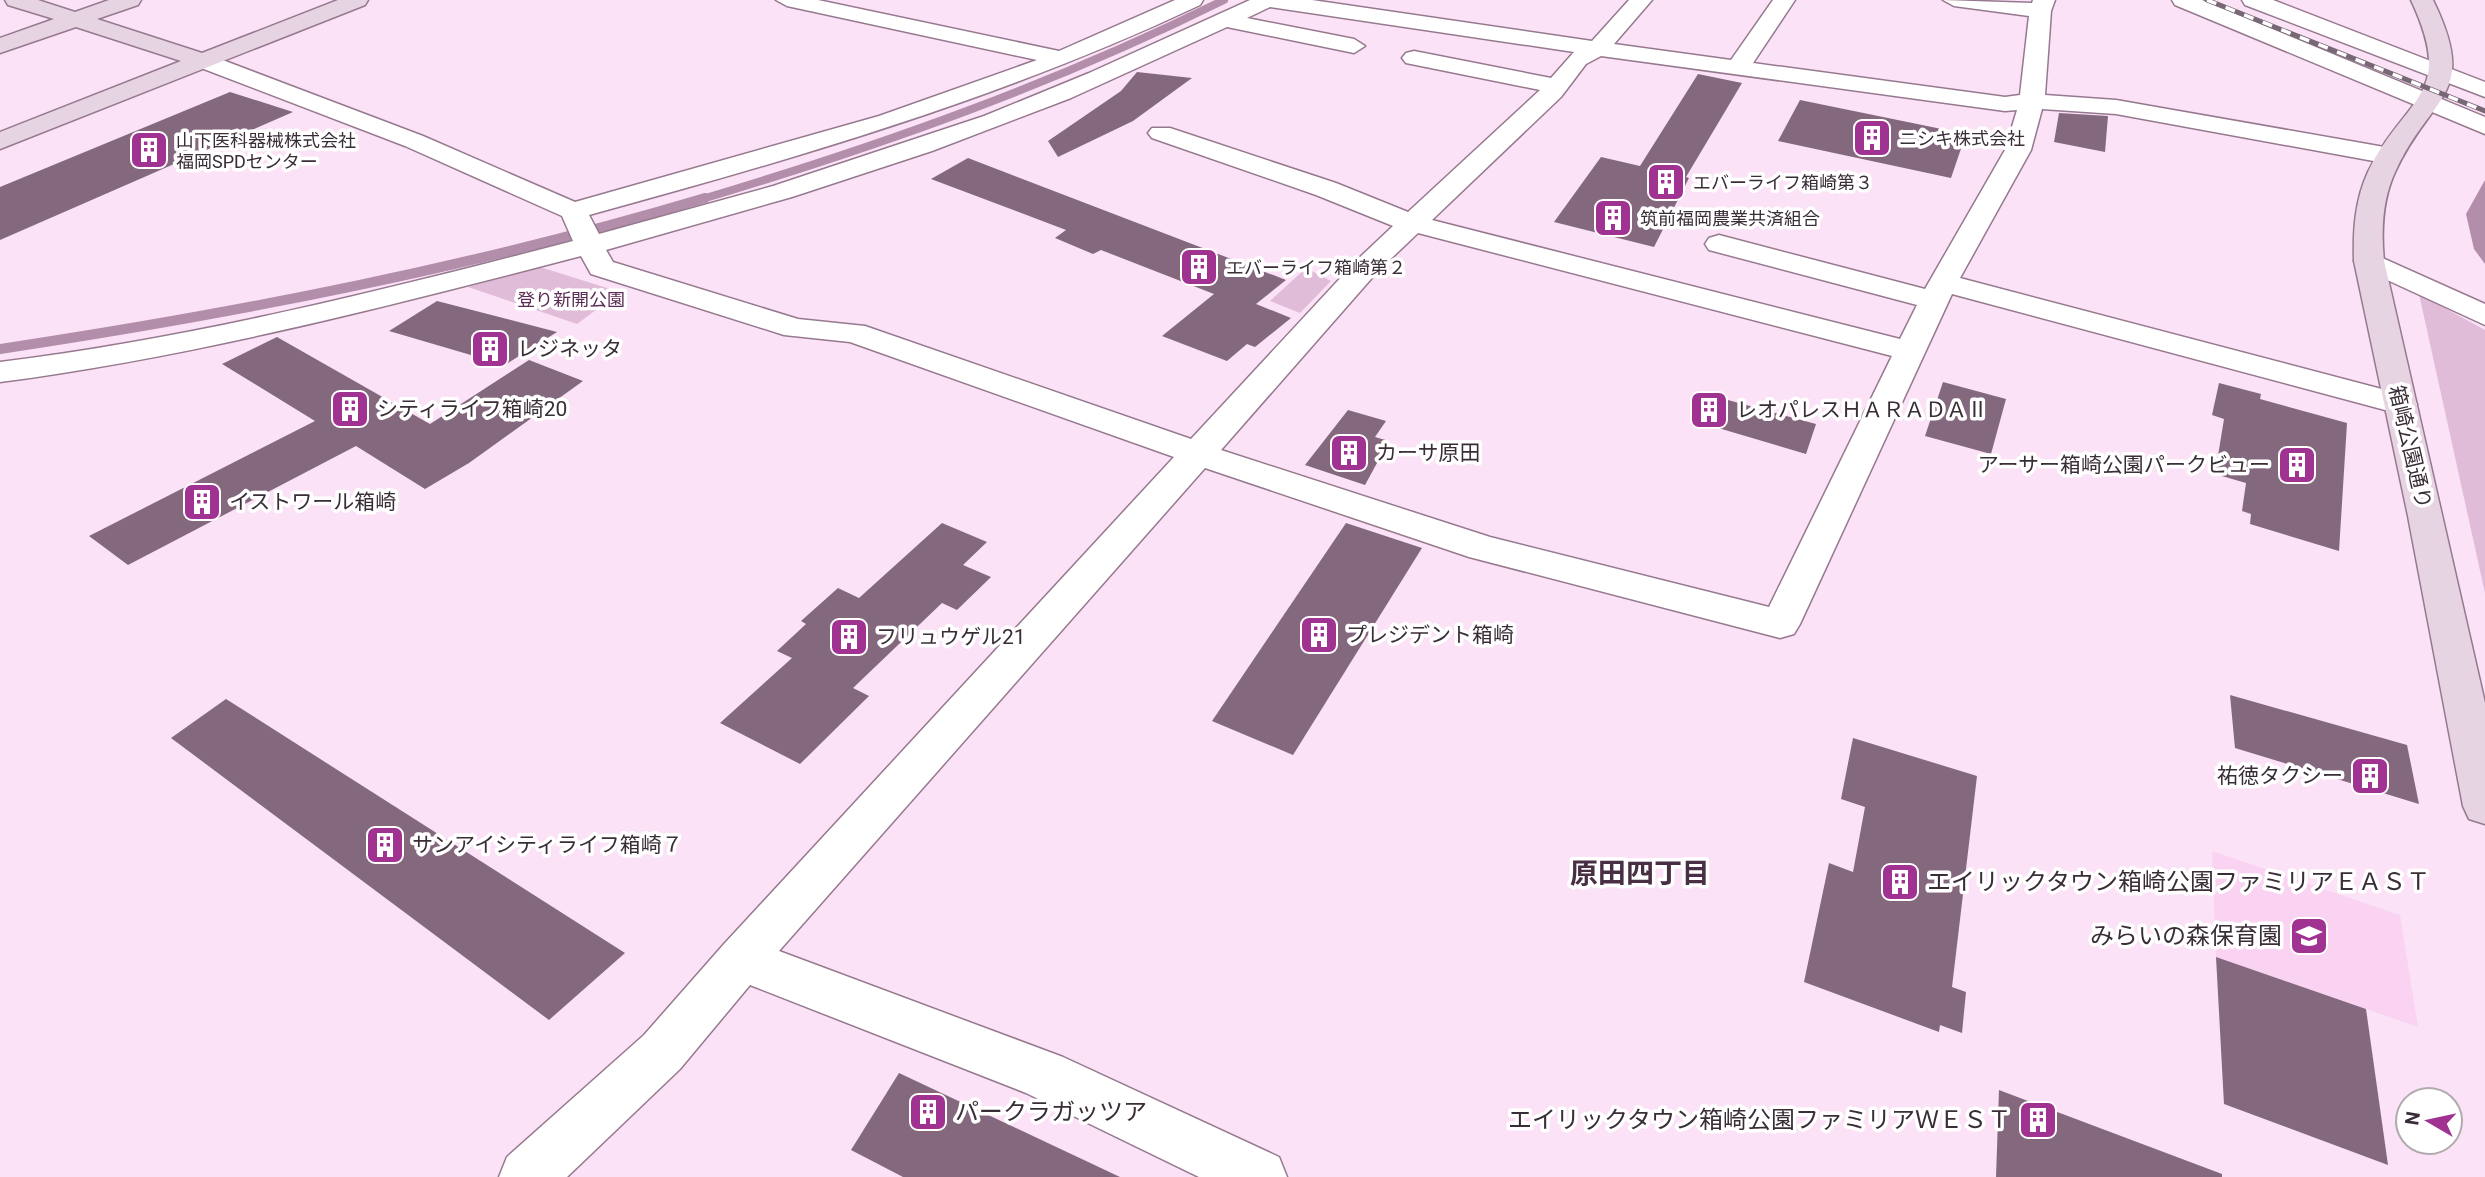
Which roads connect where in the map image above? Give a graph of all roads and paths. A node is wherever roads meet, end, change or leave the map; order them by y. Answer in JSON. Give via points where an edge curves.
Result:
{"nodes":[{"id":1,"x":16,"y":0,"type":"edge"},
{"id":2,"x":131,"y":0,"type":"edge"},
{"id":3,"x":357,"y":0,"type":"edge"},
{"id":4,"x":787,"y":0,"type":"edge"},
{"id":5,"x":1192,"y":0,"type":"edge"},
{"id":6,"x":1267,"y":0,"type":"edge"},
{"id":7,"x":1641,"y":0,"type":"edge"},
{"id":8,"x":1784,"y":0,"type":"edge"},
{"id":9,"x":1954,"y":0,"type":"edge"},
{"id":10,"x":2183,"y":0,"type":"edge"},
{"id":11,"x":2253,"y":0,"type":"edge"},
{"id":12,"x":2422,"y":0,"type":"edge"},
{"id":13,"x":2042,"y":6,"type":"edge"},
{"id":14,"x":78,"y":19,"type":"junction"},
{"id":15,"x":1224,"y":20,"type":"junction"},
{"id":16,"x":0,"y":46,"type":"edge"},
{"id":17,"x":1354,"y":46,"type":"dead end"},
{"id":18,"x":1598,"y":49,"type":"junction"},
{"id":19,"x":1059,"y":58,"type":"junction"},
{"id":20,"x":1414,"y":58,"type":"dead end"},
{"id":21,"x":204,"y":61,"type":"junction"},
{"id":22,"x":1737,"y":69,"type":"junction"},
{"id":23,"x":1556,"y":86,"type":"junction"},
{"id":24,"x":2476,"y":86,"type":"edge"},
{"id":25,"x":2440,"y":95,"type":"junction"},
{"id":26,"x":2032,"y":101,"type":"junction"},
{"id":27,"x":2485,"y":126,"type":"edge"},
{"id":28,"x":1161,"y":133,"type":"dead end"},
{"id":29,"x":0,"y":141,"type":"edge"},
{"id":30,"x":2390,"y":156,"type":"junction"},
{"id":31,"x":1413,"y":223,"type":"junction"},
{"id":32,"x":582,"y":229,"type":"junction"},
{"id":33,"x":1719,"y":244,"type":"dead end"},
{"id":34,"x":2370,"y":261,"type":"junction"},
{"id":35,"x":1939,"y":291,"type":"junction"},
{"id":36,"x":2485,"y":316,"type":"edge"},
{"id":37,"x":1910,"y":351,"type":"junction"},
{"id":38,"x":0,"y":372,"type":"edge"},
{"id":39,"x":2400,"y":404,"type":"junction"},
{"id":40,"x":1196,"y":453,"type":"junction"},
{"id":41,"x":2485,"y":806,"type":"edge"},
{"id":42,"x":741,"y":959,"type":"junction"},
{"id":43,"x":527,"y":1177,"type":"edge"},
{"id":44,"x":1259,"y":1177,"type":"edge"}],
"edges":[{"from":1,"to":14,"type":"street"},
{"from":2,"to":14,"type":"street"},
{"from":3,"to":21,"type":"street"},
{"from":4,"to":19,"type":"street"},
{"from":5,"to":19,"type":"street"},
{"from":6,"to":15,"type":"street"},
{"from":6,"to":18,"type":"street"},
{"from":7,"to":18,"type":"street"},
{"from":8,"to":22,"type":"street"},
{"from":9,"to":13,"type":"street"},
{"from":10,"to":25,"type":"street"},
{"from":11,"to":25,"type":"street"},
{"from":12,"to":25,"type":"street","via":[[2442,55]]},
{"from":13,"to":26,"type":"street"},
{"from":14,"to":16,"type":"street"},
{"from":14,"to":21,"type":"street"},
{"from":15,"to":17,"type":"street"},
{"from":15,"to":32,"type":"street","via":[[994,121],[767,196]]},
{"from":18,"to":22,"type":"street"},
{"from":18,"to":23,"type":"street","via":[[1578,59]]},
{"from":19,"to":32,"type":"street"},
{"from":20,"to":23,"type":"street"},
{"from":21,"to":29,"type":"street"},
{"from":21,"to":32,"type":"street","via":[[414,141]]},
{"from":22,"to":26,"type":"street","via":[[2005,104]]},
{"from":23,"to":31,"type":"street"},
{"from":24,"to":25,"type":"street"},
{"from":25,"to":27,"type":"street"},
{"from":25,"to":30,"type":"street","name":"箱崎公園通り"},
{"from":26,"to":30,"type":"street","via":[[2116,107]]},
{"from":26,"to":35,"type":"street","via":[[2018,150]]},
{"from":28,"to":31,"type":"street"},
{"from":30,"to":34,"type":"street","name":"箱崎公園通り","via":[[2369,208]]},
{"from":31,"to":37,"type":"street"},
{"from":31,"to":40,"type":"street","via":[[1368,265]]},
{"from":32,"to":38,"type":"street","via":[[249,327],[80,363]]},
{"from":32,"to":40,"type":"street","via":[[601,268],[795,328],[854,333]]},
{"from":33,"to":35,"type":"street"},
{"from":34,"to":36,"type":"street"},
{"from":34,"to":39,"type":"street","name":"箱崎公園通り"},
{"from":35,"to":37,"type":"street"},
{"from":35,"to":39,"type":"street"},
{"from":37,"to":40,"type":"street","via":[[1780,624],[1482,548]]},
{"from":39,"to":41,"type":"street","name":"箱崎公園通り"},
{"from":40,"to":42,"type":"street"},
{"from":42,"to":43,"type":"street","via":[[662,1052]]},
{"from":42,"to":44,"type":"street","via":[[1044,1075]]}]}
